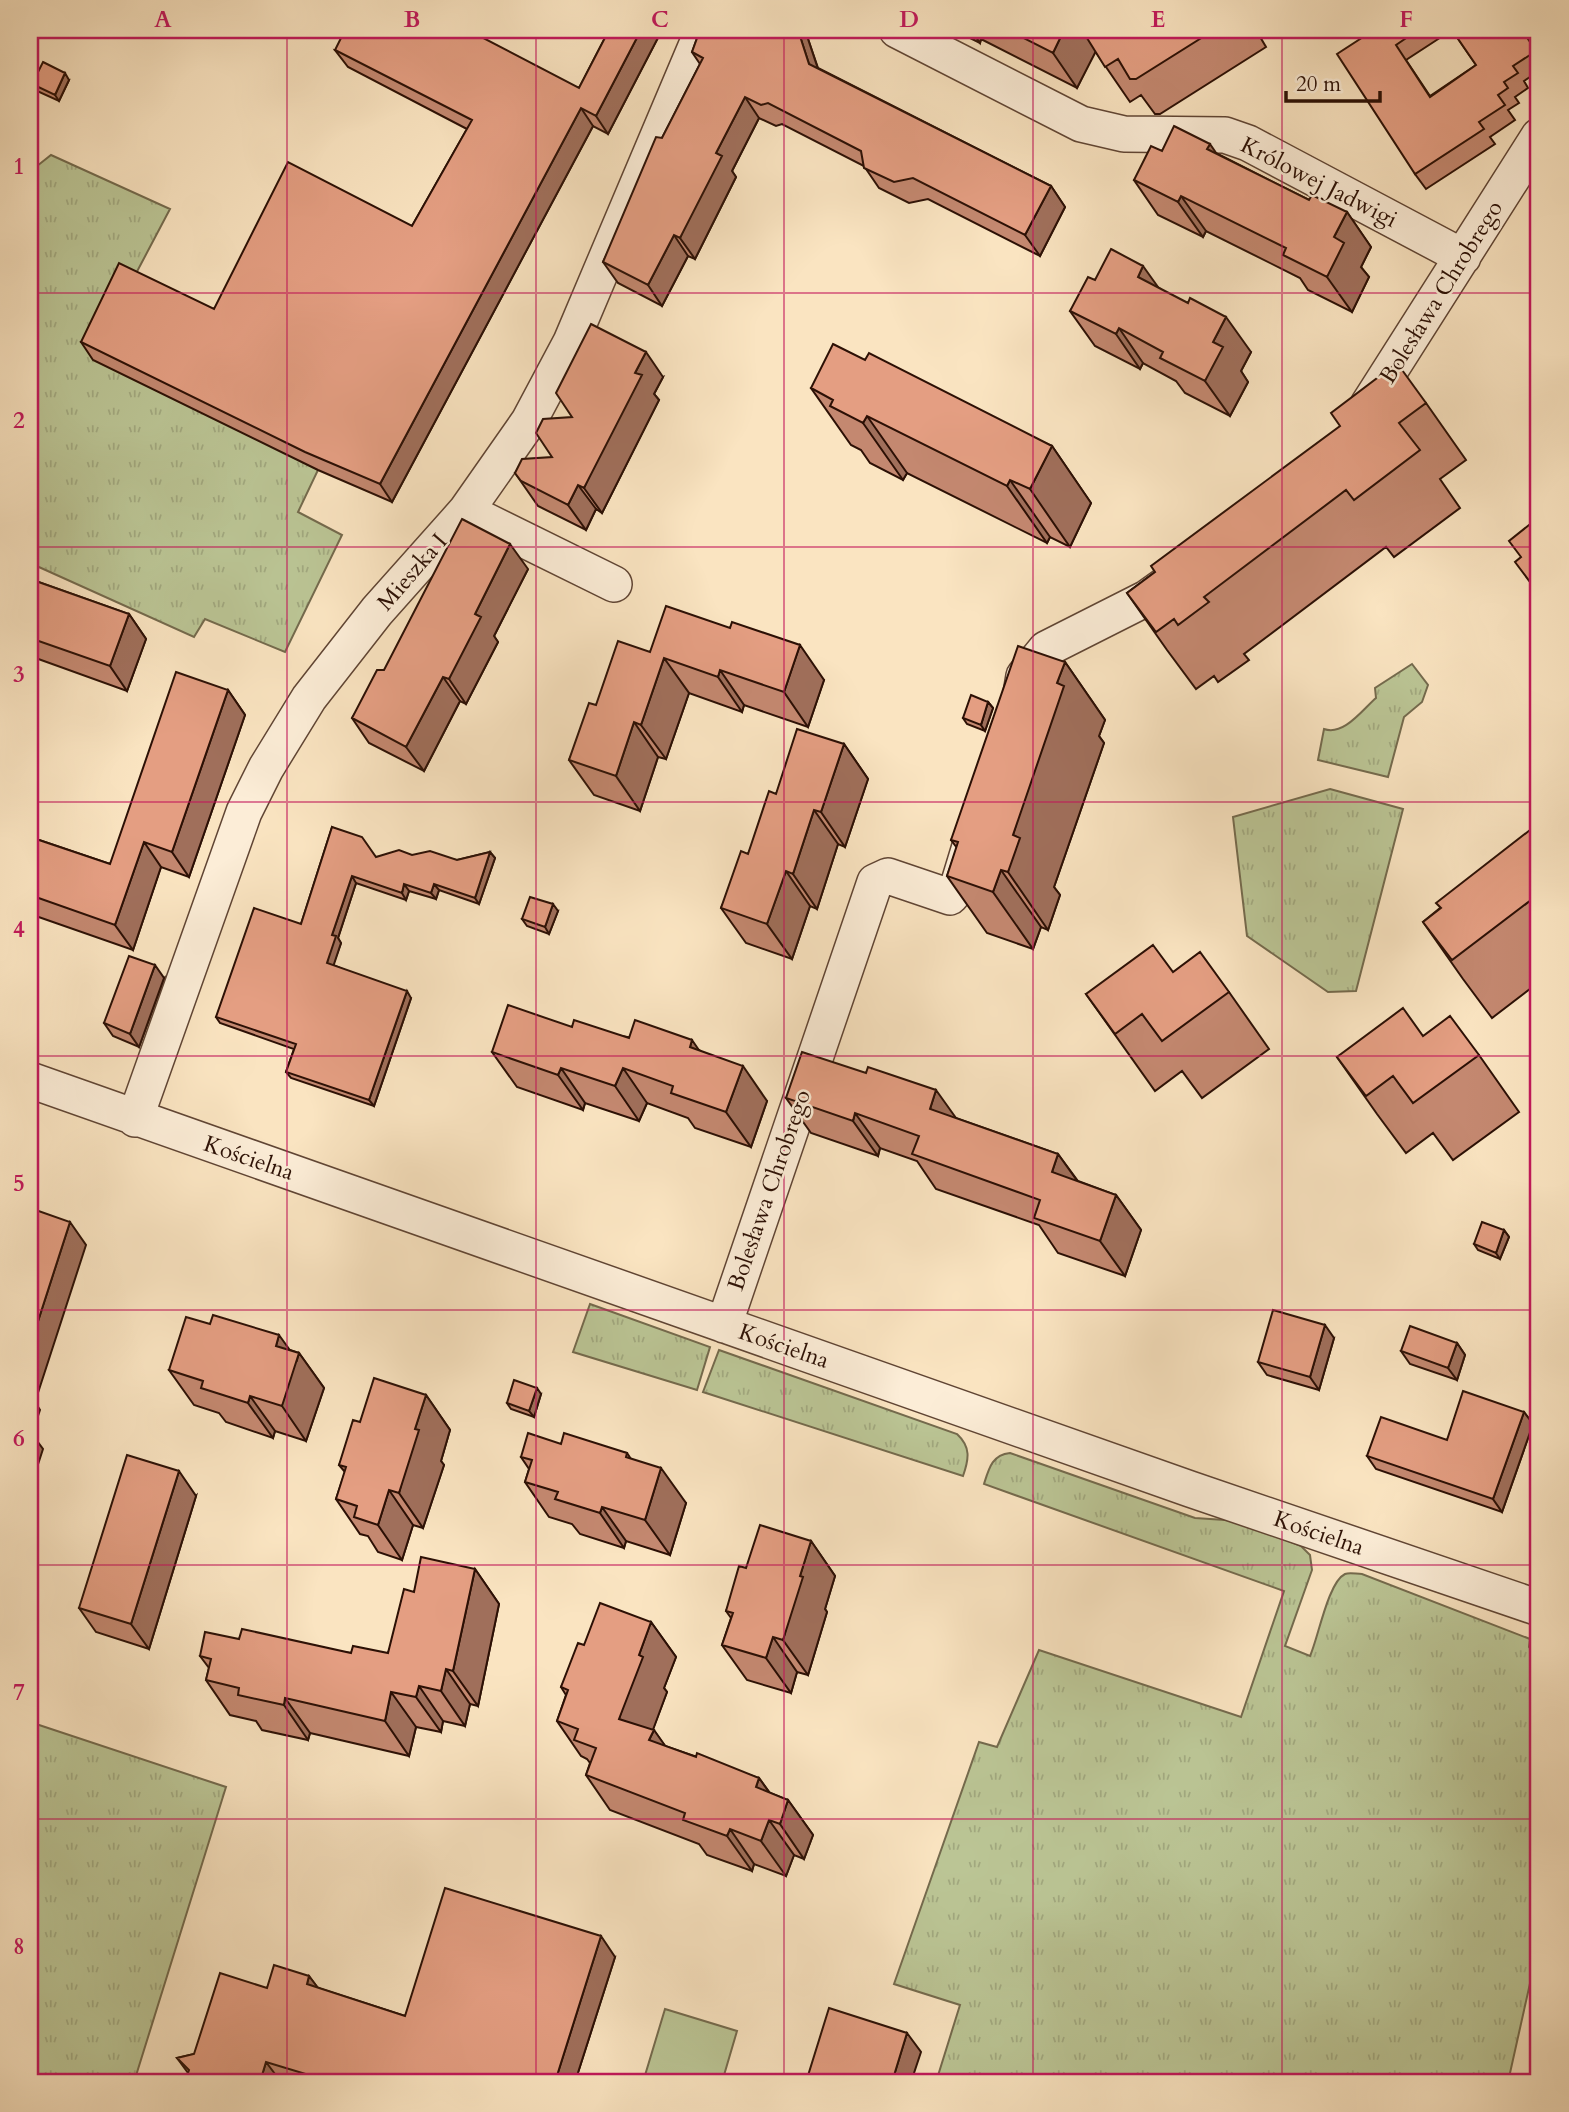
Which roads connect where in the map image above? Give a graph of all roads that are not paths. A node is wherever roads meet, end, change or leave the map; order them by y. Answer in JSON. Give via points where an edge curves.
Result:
{"nodes":[{"id":1,"x":703,"y":30,"type":"edge"},
{"id":2,"x":897,"y":30,"type":"edge"},
{"id":3,"x":1539,"y":136,"type":"edge"},
{"id":4,"x":1463,"y":257,"type":"junction"},
{"id":5,"x":1348,"y":432,"type":"edge"},
{"id":6,"x":466,"y":511,"type":"junction"},
{"id":7,"x":1199,"y":561,"type":"edge"},
{"id":8,"x":614,"y":584,"type":"dead end"},
{"id":9,"x":1008,"y":730,"type":"edge"},
{"id":10,"x":982,"y":810,"type":"edge"},
{"id":11,"x":30,"y":1080,"type":"edge"},
{"id":12,"x":135,"y":1119,"type":"junction"},
{"id":13,"x":724,"y":1325,"type":"junction"},
{"id":14,"x":1539,"y":1608,"type":"edge"}],
"edges":[{"from":1,"to":6,"type":"street","name":"Mieszka I","via":[[571,342],[529,421]]},
{"from":2,"to":4,"type":"street","name":"Królowej Jadwigi","via":[[1081,124],[1124,134],[1225,135],[1248,143]]},
{"from":3,"to":4,"type":"street","name":"Bolesława Chrobrego"},
{"from":4,"to":5,"type":"street","name":"Bolesława Chrobrego"},
{"from":6,"to":8,"type":"street"},
{"from":6,"to":12,"type":"street","name":"Mieszka I","via":[[377,611],[309,698],[266,768],[244,812]]},
{"from":7,"to":9,"type":"street","via":[[1147,598],[1046,649],[1024,676]]},
{"from":10,"to":13,"type":"street","name":"Bolesława Chrobrego","via":[[957,889],[950,897],[888,876],[876,882]]},
{"from":11,"to":12,"type":"street","name":"Kościelna"},
{"from":12,"to":13,"type":"street","name":"Kościelna"},
{"from":13,"to":14,"type":"street","name":"Kościelna"}]}
